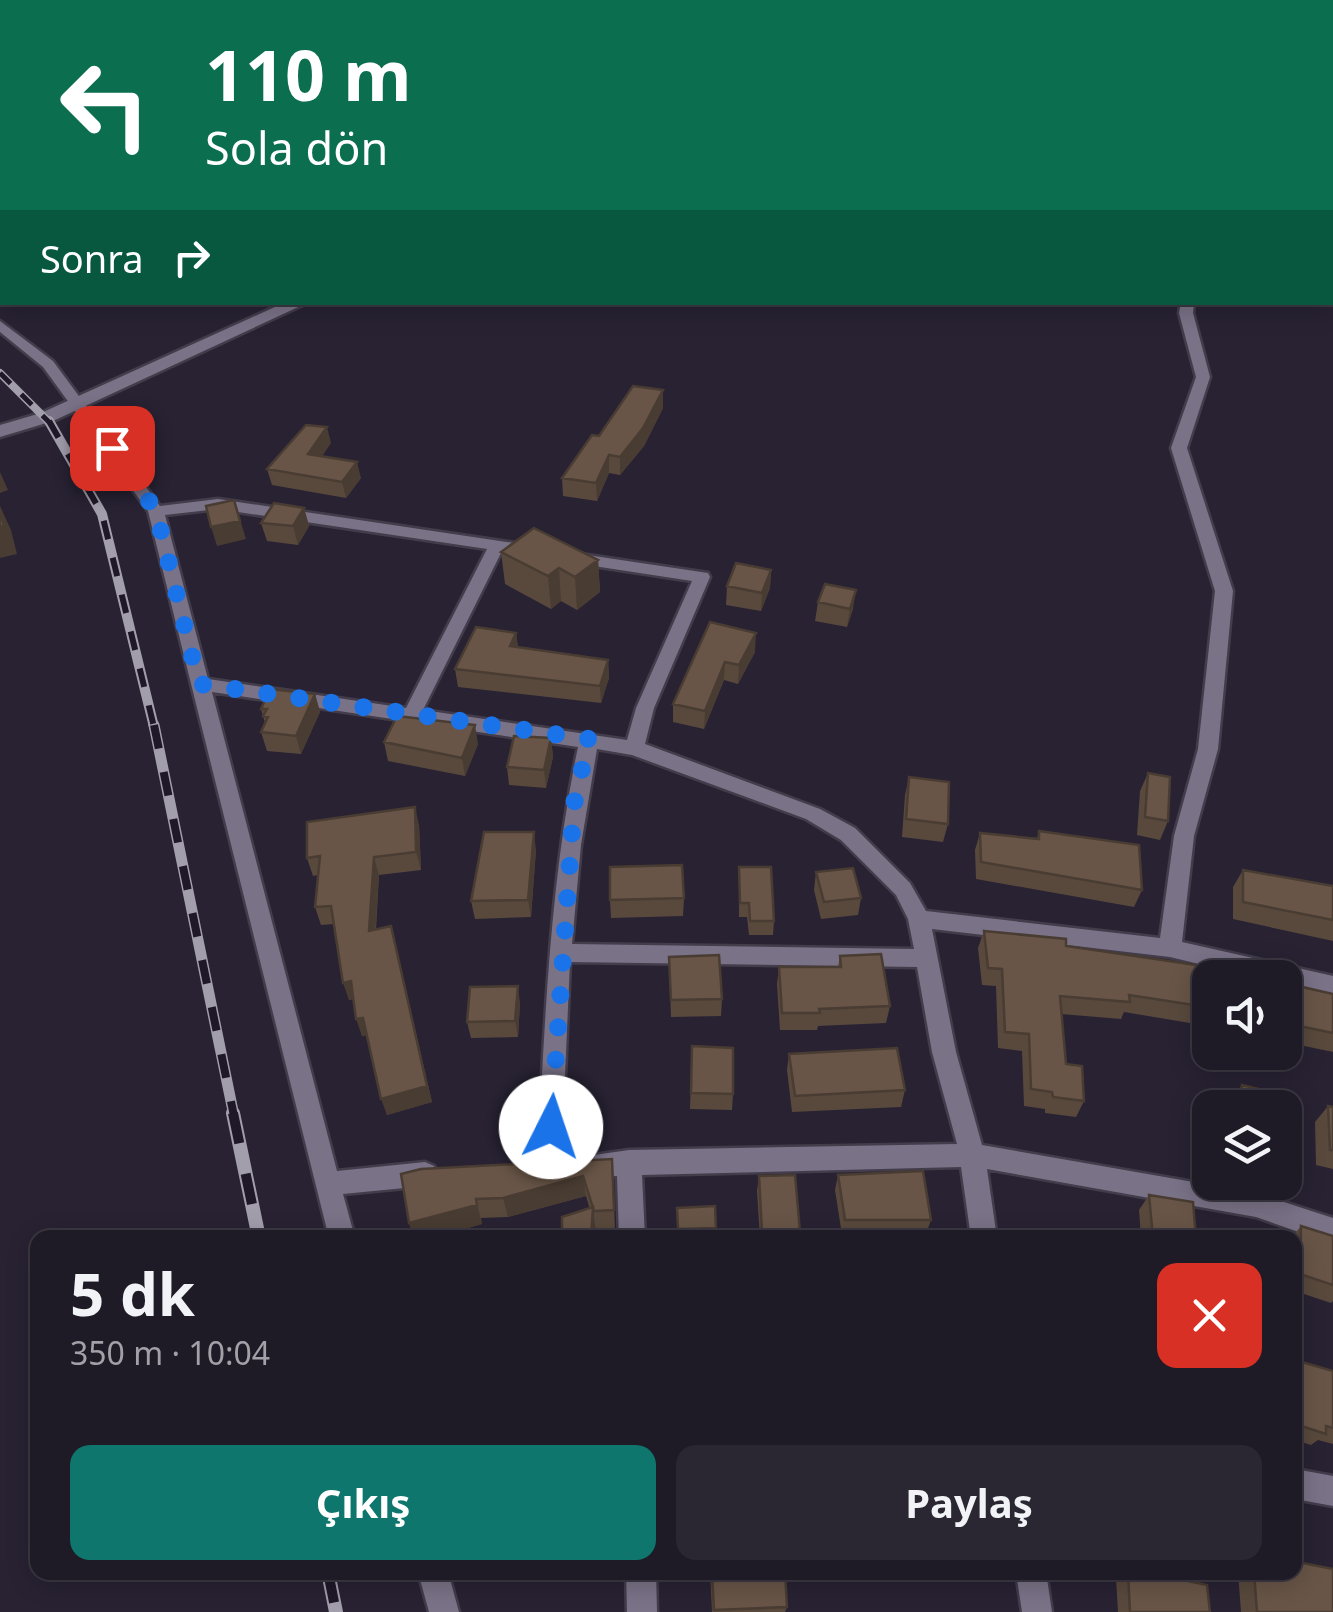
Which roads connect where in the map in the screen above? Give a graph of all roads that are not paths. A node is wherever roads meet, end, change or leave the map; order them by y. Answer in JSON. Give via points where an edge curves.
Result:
{"nodes":[{"id":1,"x":294,"y":305,"type":"edge"},
{"id":2,"x":1187,"y":305,"type":"edge"},
{"id":3,"x":0,"y":325,"type":"edge"},
{"id":4,"x":80,"y":402,"type":"junction"},
{"id":5,"x":0,"y":431,"type":"edge"},
{"id":6,"x":156,"y":511,"type":"junction"},
{"id":7,"x":497,"y":545,"type":"junction"},
{"id":8,"x":199,"y":684,"type":"junction"},
{"id":9,"x":412,"y":714,"type":"junction"},
{"id":10,"x":589,"y":739,"type":"junction"},
{"id":11,"x":634,"y":748,"type":"junction"},
{"id":12,"x":919,"y":920,"type":"junction"},
{"id":13,"x":1170,"y":948,"type":"junction"},
{"id":14,"x":560,"y":953,"type":"junction"},
{"id":15,"x":927,"y":958,"type":"junction"},
{"id":16,"x":1333,"y":986,"type":"edge"},
{"id":17,"x":972,"y":1155,"type":"junction"},
{"id":18,"x":629,"y":1162,"type":"junction"},
{"id":19,"x":442,"y":1173,"type":"edge"},
{"id":20,"x":328,"y":1184,"type":"junction"},
{"id":21,"x":340,"y":1230,"type":"edge"},
{"id":22,"x":632,"y":1230,"type":"edge"},
{"id":23,"x":983,"y":1230,"type":"edge"},
{"id":24,"x":1333,"y":1231,"type":"edge"},
{"id":25,"x":1302,"y":1485,"type":"edge"},
{"id":26,"x":1333,"y":1491,"type":"edge"},
{"id":27,"x":435,"y":1580,"type":"edge"},
{"id":28,"x":641,"y":1580,"type":"edge"},
{"id":29,"x":1032,"y":1580,"type":"edge"},
{"id":30,"x":444,"y":1612,"type":"edge"},
{"id":31,"x":642,"y":1612,"type":"edge"},
{"id":32,"x":1037,"y":1612,"type":"edge"}],
"edges":[{"from":1,"to":4,"type":"street"},
{"from":2,"to":13,"type":"street","via":[[1203,378],[1179,448],[1224,591],[1208,749],[1184,836]]},
{"from":3,"to":4,"type":"street","via":[[48,364]]},
{"from":4,"to":5,"type":"street"},
{"from":4,"to":6,"type":"street"},
{"from":6,"to":7,"type":"street","via":[[218,504]]},
{"from":6,"to":8,"type":"street"},
{"from":7,"to":9,"type":"street"},
{"from":7,"to":11,"type":"street","via":[[702,578]]},
{"from":8,"to":9,"type":"street"},
{"from":8,"to":20,"type":"street"},
{"from":9,"to":10,"type":"street"},
{"from":10,"to":11,"type":"street"},
{"from":10,"to":14,"type":"street","via":[[574,804]]},
{"from":11,"to":12,"type":"street","via":[[812,814],[848,834],[904,889]]},
{"from":12,"to":13,"type":"street"},
{"from":12,"to":15,"type":"street"},
{"from":13,"to":16,"type":"street"},
{"from":14,"to":15,"type":"street"},
{"from":14,"to":18,"type":"street","via":[[540,1168]]},
{"from":15,"to":17,"type":"street"},
{"from":17,"to":18,"type":"street"},
{"from":17,"to":23,"type":"street"},
{"from":17,"to":24,"type":"street","via":[[1256,1204]]},
{"from":18,"to":22,"type":"street"},
{"from":19,"to":20,"type":"street"},
{"from":20,"to":21,"type":"street"},
{"from":25,"to":26,"type":"street"},
{"from":27,"to":30,"type":"street"},
{"from":28,"to":31,"type":"street"},
{"from":29,"to":32,"type":"street"}]}
